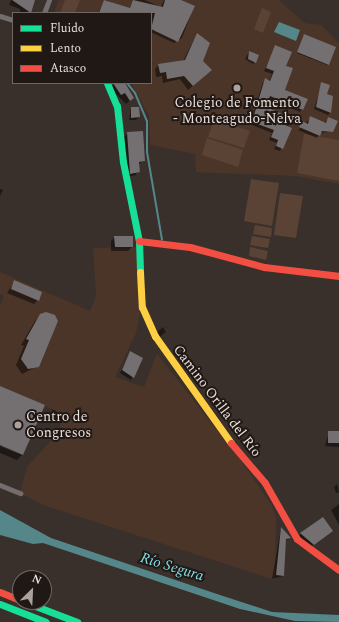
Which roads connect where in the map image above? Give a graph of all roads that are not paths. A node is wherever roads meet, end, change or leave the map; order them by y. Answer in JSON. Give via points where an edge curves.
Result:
{"nodes":[{"id":1,"x":49,"y":0,"type":"edge"},
{"id":2,"x":44,"y":12,"type":"edge"},
{"id":3,"x":0,"y":16,"type":"edge"},
{"id":4,"x":12,"y":20,"type":"edge"},
{"id":5,"x":107,"y":84,"type":"edge"},
{"id":6,"x":139,"y":241,"type":"junction"},
{"id":7,"x":339,"y":276,"type":"edge"},
{"id":8,"x":0,"y":485,"type":"edge"},
{"id":9,"x":20,"y":493,"type":"dead end"},
{"id":10,"x":339,"y":570,"type":"edge"},
{"id":11,"x":0,"y":592,"type":"edge"},
{"id":12,"x":12,"y":597,"type":"edge"},
{"id":13,"x":0,"y":604,"type":"edge"},
{"id":14,"x":46,"y":610,"type":"edge"},
{"id":15,"x":46,"y":622,"type":"edge"},
{"id":16,"x":77,"y":622,"type":"edge"}],
"edges":[{"from":1,"to":2,"type":"street"},
{"from":3,"to":4,"type":"street"},
{"from":5,"to":6,"type":"street","name":"Camino Orilla del Río","via":[[117,106],[123,162]]},
{"from":6,"to":7,"type":"street","via":[[190,247],[264,267]]},
{"from":6,"to":10,"type":"street","name":"Camino Orilla del Río","via":[[142,307],[163,353],[221,433],[265,483],[297,539]]},
{"from":8,"to":9,"type":"street"},
{"from":11,"to":12,"type":"street"},
{"from":13,"to":15,"type":"street"},
{"from":14,"to":16,"type":"street"}]}
